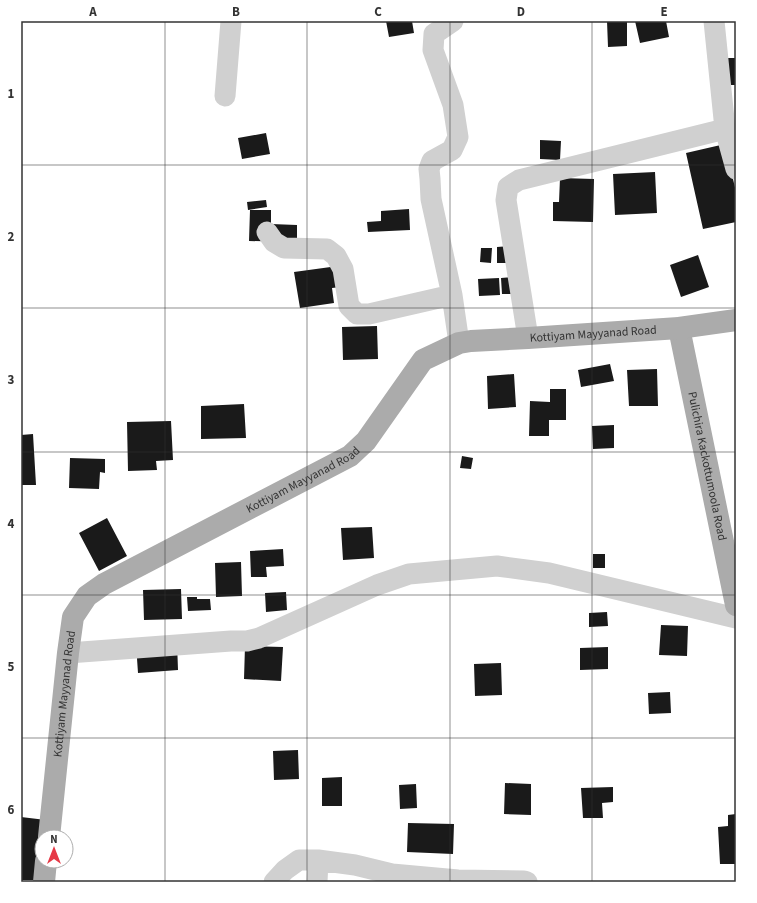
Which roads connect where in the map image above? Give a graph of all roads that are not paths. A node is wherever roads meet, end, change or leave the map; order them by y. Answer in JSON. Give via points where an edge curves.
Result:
{"nodes":[{"id":1,"x":231,"y":21,"type":"edge"},
{"id":2,"x":453,"y":21,"type":"edge"},
{"id":3,"x":714,"y":21,"type":"edge"},
{"id":4,"x":225,"y":96,"type":"dead end"},
{"id":5,"x":725,"y":130,"type":"junction"},
{"id":6,"x":736,"y":169,"type":"edge"},
{"id":7,"x":267,"y":232,"type":"dead end"},
{"id":8,"x":452,"y":295,"type":"junction"},
{"id":9,"x":736,"y":320,"type":"edge"},
{"id":10,"x":679,"y":328,"type":"junction"},
{"id":11,"x":528,"y":338,"type":"junction"},
{"id":12,"x":459,"y":343,"type":"junction"},
{"id":13,"x":736,"y":605,"type":"edge"},
{"id":14,"x":736,"y":618,"type":"edge"},
{"id":15,"x":68,"y":654,"type":"junction"},
{"id":16,"x":50,"y":829,"type":"edge"},
{"id":17,"x":318,"y":860,"type":"junction"},
{"id":18,"x":45,"y":869,"type":"edge"},
{"id":19,"x":44,"y":882,"type":"edge"},
{"id":20,"x":274,"y":882,"type":"edge"},
{"id":21,"x":317,"y":882,"type":"edge"},
{"id":22,"x":526,"y":882,"type":"edge"}],
"edges":[{"from":1,"to":4,"type":"street"},
{"from":2,"to":8,"type":"street","via":[[434,34],[433,50],[453,105],[458,137],[452,150],[432,161],[429,169],[431,199]]},
{"from":3,"to":5,"type":"street"},
{"from":5,"to":6,"type":"street"},
{"from":5,"to":11,"type":"street","via":[[519,180],[508,187],[506,200]]},
{"from":7,"to":8,"type":"street","via":[[274,242],[284,248],[327,249],[336,256],[343,269],[349,306],[357,314],[369,314]]},
{"from":8,"to":12,"type":"street"},
{"from":9,"to":10,"type":"main road","name":"Kottiyam Mayyanad Road"},
{"from":10,"to":11,"type":"main road","name":"Kottiyam Mayyanad Road"},
{"from":10,"to":13,"type":"main road","name":"Pulichira Kackottumoola Road"},
{"from":11,"to":12,"type":"main road","name":"Kottiyam Mayyanad Road"},
{"from":12,"to":15,"type":"main road","name":"Kottiyam Mayyanad Road","via":[[423,360],[366,441],[350,456],[104,584],[87,596],[74,616]]},
{"from":14,"to":15,"type":"street","via":[[550,573],[497,566],[409,574],[377,585],[247,641]]},
{"from":15,"to":16,"type":"main road","name":"Kottiyam Mayyanad Road"},
{"from":17,"to":20,"type":"street","via":[[299,860],[284,870]]},
{"from":17,"to":21,"type":"street"},
{"from":17,"to":22,"type":"street","via":[[400,875]]},
{"from":18,"to":19,"type":"main road"}]}
